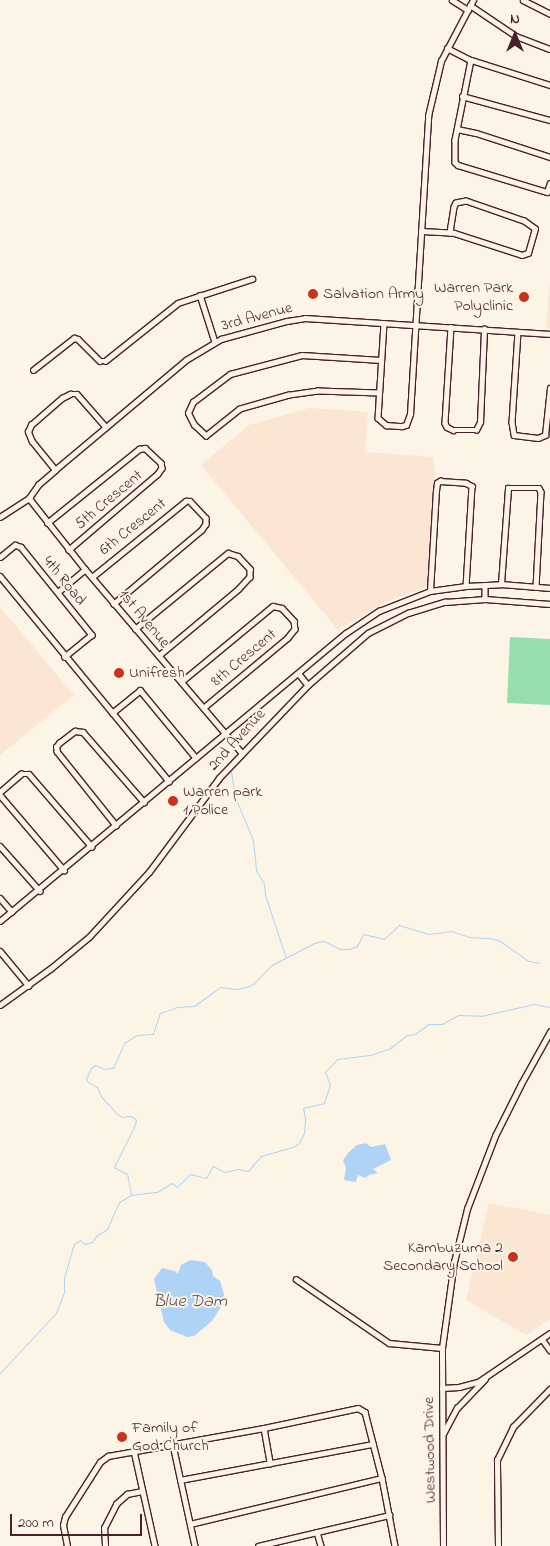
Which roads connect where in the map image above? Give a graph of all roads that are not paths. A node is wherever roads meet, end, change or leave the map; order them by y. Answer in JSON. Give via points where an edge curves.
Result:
{"nodes":[{"id":1,"x":452,"y":0,"type":"edge"},
{"id":2,"x":473,"y":0,"type":"edge"},
{"id":3,"x":523,"y":0,"type":"edge"},
{"id":4,"x":469,"y":8,"type":"junction"},
{"id":5,"x":550,"y":14,"type":"edge"},
{"id":6,"x":446,"y":48,"type":"junction"},
{"id":7,"x":550,"y":49,"type":"edge"},
{"id":8,"x":472,"y":60,"type":"junction"},
{"id":9,"x":550,"y":84,"type":"edge"},
{"id":10,"x":462,"y":96,"type":"junction"},
{"id":11,"x":550,"y":120,"type":"edge"},
{"id":12,"x":457,"y":129,"type":"junction"},
{"id":13,"x":550,"y":157,"type":"edge"},
{"id":14,"x":550,"y":183,"type":"edge"},
{"id":15,"x":421,"y":231,"type":"junction"},
{"id":16,"x":450,"y":233,"type":"junction"},
{"id":17,"x":252,"y":279,"type":"dead end"},
{"id":18,"x":200,"y":296,"type":"junction"},
{"id":19,"x":384,"y":323,"type":"junction"},
{"id":20,"x":415,"y":324,"type":"junction"},
{"id":21,"x":451,"y":327,"type":"junction"},
{"id":22,"x":484,"y":329,"type":"junction"},
{"id":23,"x":518,"y":332,"type":"junction"},
{"id":24,"x":550,"y":334,"type":"edge"},
{"id":25,"x":215,"y":342,"type":"junction"},
{"id":26,"x":381,"y":360,"type":"junction"},
{"id":27,"x":32,"y":370,"type":"dead end"},
{"id":28,"x":550,"y":388,"type":"edge"},
{"id":29,"x":379,"y":393,"type":"junction"},
{"id":30,"x":106,"y":427,"type":"junction"},
{"id":31,"x":54,"y":470,"type":"junction"},
{"id":32,"x":29,"y":498,"type":"junction"},
{"id":33,"x":0,"y":517,"type":"edge"},
{"id":34,"x":47,"y":523,"type":"junction"},
{"id":35,"x":69,"y":550,"type":"junction"},
{"id":36,"x":0,"y":557,"type":"edge"},
{"id":37,"x":85,"y":569,"type":"junction"},
{"id":38,"x":0,"y":576,"type":"edge"},
{"id":39,"x":92,"y":576,"type":"junction"},
{"id":40,"x":501,"y":584,"type":"junction"},
{"id":41,"x":485,"y":585,"type":"junction"},
{"id":42,"x":466,"y":586,"type":"junction"},
{"id":43,"x":536,"y":587,"type":"junction"},
{"id":44,"x":550,"y":588,"type":"edge"},
{"id":45,"x":430,"y":591,"type":"junction"},
{"id":46,"x":58,"y":592,"type":"junction"},
{"id":47,"x":485,"y":599,"type":"junction"},
{"id":48,"x":114,"y":604,"type":"junction"},
{"id":49,"x":550,"y":604,"type":"edge"},
{"id":50,"x":136,"y":628,"type":"junction"},
{"id":51,"x":159,"y":656,"type":"junction"},
{"id":52,"x":65,"y":657,"type":"junction"},
{"id":53,"x":299,"y":674,"type":"junction"},
{"id":54,"x":180,"y":682,"type":"junction"},
{"id":55,"x":308,"y":685,"type":"junction"},
{"id":56,"x":204,"y":708,"type":"junction"},
{"id":57,"x":112,"y":713,"type":"junction"},
{"id":58,"x":225,"y":735,"type":"junction"},
{"id":59,"x":242,"y":753,"type":"junction"},
{"id":60,"x":196,"y":758,"type":"junction"},
{"id":61,"x":169,"y":781,"type":"junction"},
{"id":62,"x":0,"y":794,"type":"edge"},
{"id":63,"x":144,"y":802,"type":"junction"},
{"id":64,"x":116,"y":826,"type":"junction"},
{"id":65,"x":0,"y":846,"type":"edge"},
{"id":66,"x":92,"y":847,"type":"junction"},
{"id":67,"x":64,"y":870,"type":"junction"},
{"id":68,"x":40,"y":891,"type":"junction"},
{"id":69,"x":0,"y":898,"type":"edge"},
{"id":70,"x":12,"y":912,"type":"junction"},
{"id":71,"x":0,"y":922,"type":"edge"},
{"id":72,"x":0,"y":953,"type":"edge"},
{"id":73,"x":29,"y":986,"type":"junction"},
{"id":74,"x":1,"y":1005,"type":"edge"},
{"id":75,"x":550,"y":1032,"type":"edge"},
{"id":76,"x":296,"y":1279,"type":"dead end"},
{"id":77,"x":550,"y":1334,"type":"edge"},
{"id":78,"x":542,"y":1339,"type":"junction"},
{"id":79,"x":442,"y":1348,"type":"junction"},
{"id":80,"x":550,"y":1350,"type":"edge"},
{"id":81,"x":485,"y":1378,"type":"junction"},
{"id":82,"x":442,"y":1388,"type":"junction"},
{"id":83,"x":550,"y":1389,"type":"edge"},
{"id":84,"x":264,"y":1428,"type":"junction"},
{"id":85,"x":443,"y":1436,"type":"junction"},
{"id":86,"x":374,"y":1444,"type":"junction"},
{"id":87,"x":173,"y":1445,"type":"junction"},
{"id":88,"x":134,"y":1451,"type":"junction"},
{"id":89,"x":270,"y":1463,"type":"junction"},
{"id":90,"x":382,"y":1478,"type":"junction"},
{"id":91,"x":180,"y":1480,"type":"junction"},
{"id":92,"x":142,"y":1491,"type":"junction"},
{"id":93,"x":389,"y":1515,"type":"junction"},
{"id":94,"x":190,"y":1524,"type":"junction"},
{"id":95,"x":317,"y":1532,"type":"junction"},
{"id":96,"x":67,"y":1546,"type":"edge"},
{"id":97,"x":105,"y":1546,"type":"edge"},
{"id":98,"x":156,"y":1546,"type":"edge"},
{"id":99,"x":195,"y":1546,"type":"edge"},
{"id":100,"x":258,"y":1546,"type":"edge"},
{"id":101,"x":321,"y":1546,"type":"edge"},
{"id":102,"x":395,"y":1546,"type":"edge"},
{"id":103,"x":443,"y":1546,"type":"edge"},
{"id":104,"x":498,"y":1546,"type":"edge"}],
"edges":[{"from":1,"to":4,"type":"street"},
{"from":2,"to":4,"type":"street"},
{"from":3,"to":5,"type":"street"},
{"from":4,"to":6,"type":"street"},
{"from":4,"to":7,"type":"street","via":[[516,36]]},
{"from":6,"to":8,"type":"street"},
{"from":6,"to":15,"type":"street","via":[[437,72],[428,116]]},
{"from":8,"to":9,"type":"street"},
{"from":8,"to":10,"type":"street"},
{"from":10,"to":11,"type":"street"},
{"from":10,"to":12,"type":"street"},
{"from":12,"to":13,"type":"street"},
{"from":12,"to":14,"type":"street","via":[[454,156],[458,165],[547,192]]},
{"from":15,"to":16,"type":"street"},
{"from":15,"to":20,"type":"street"},
{"from":16,"to":16,"type":"street","via":[[522,256],[528,253],[535,229],[524,221],[466,201],[454,207]]},
{"from":17,"to":18,"type":"street"},
{"from":18,"to":25,"type":"street"},
{"from":18,"to":27,"type":"street","via":[[187,298],[169,308],[105,361],[102,362],[74,338]]},
{"from":19,"to":20,"type":"street","name":"3rd Avenue"},
{"from":19,"to":25,"type":"street","name":"3rd Avenue","via":[[300,318]]},
{"from":19,"to":26,"type":"street"},
{"from":20,"to":21,"type":"street","name":"3rd Avenue"},
{"from":20,"to":29,"type":"street","via":[[410,414],[406,425],[381,422]]},
{"from":21,"to":22,"type":"street","name":"3rd Avenue"},
{"from":21,"to":22,"type":"street","via":[[445,423],[446,428],[453,430],[476,430],[480,422]]},
{"from":22,"to":23,"type":"street","name":"3rd Avenue"},
{"from":23,"to":24,"type":"street","name":"3rd Avenue"},
{"from":23,"to":28,"type":"street","via":[[514,434],[538,438],[545,435]]},
{"from":25,"to":30,"type":"street","name":"3rd Avenue","via":[[186,360]]},
{"from":26,"to":29,"type":"street"},
{"from":26,"to":29,"type":"street","via":[[302,355],[230,374],[193,402],[188,413],[194,426],[206,436],[240,409],[280,397],[318,391]]},
{"from":30,"to":31,"type":"street","name":"3rd Avenue"},
{"from":30,"to":31,"type":"street","via":[[77,394],[62,398],[31,425],[28,432]]},
{"from":31,"to":32,"type":"street","name":"3rd Avenue"},
{"from":32,"to":33,"type":"street","name":"3rd Avenue"},
{"from":32,"to":34,"type":"street","name":"1st Avenue"},
{"from":34,"to":35,"type":"street","name":"1st Avenue"},
{"from":34,"to":35,"type":"street","name":"5th Crescent","via":[[139,449],[145,448],[161,463],[158,474]]},
{"from":35,"to":37,"type":"street","name":"1st Avenue"},
{"from":36,"to":46,"type":"street","name":"4th Road","via":[[15,546],[21,547]]},
{"from":37,"to":39,"type":"street","name":"1st Avenue"},
{"from":37,"to":46,"type":"street"},
{"from":38,"to":52,"type":"street"},
{"from":39,"to":48,"type":"street","name":"1st Avenue"},
{"from":39,"to":48,"type":"street","name":"6th Crescent","via":[[186,501],[190,501],[206,518],[202,530]]},
{"from":40,"to":41,"type":"street"},
{"from":40,"to":43,"type":"street"},
{"from":40,"to":43,"type":"street","via":[[508,488],[538,488],[541,492]]},
{"from":41,"to":42,"type":"street"},
{"from":41,"to":47,"type":"street"},
{"from":42,"to":45,"type":"street"},
{"from":42,"to":45,"type":"street","via":[[472,486],[466,482],[440,481],[436,492]]},
{"from":43,"to":44,"type":"street"},
{"from":45,"to":53,"type":"street","via":[[397,603],[363,622]]},
{"from":46,"to":52,"type":"street","name":"4th Road","via":[[92,636]]},
{"from":47,"to":49,"type":"street","name":"2nd Avenue"},
{"from":47,"to":55,"type":"street","name":"2nd Avenue","via":[[423,607],[381,624],[353,644]]},
{"from":48,"to":50,"type":"street","name":"1st Avenue"},
{"from":50,"to":51,"type":"street","name":"1st Avenue"},
{"from":50,"to":51,"type":"street","via":[[228,553],[238,556],[250,569],[250,577],[239,589]]},
{"from":51,"to":54,"type":"street","name":"1st Avenue"},
{"from":52,"to":57,"type":"street"},
{"from":53,"to":55,"type":"street"},
{"from":53,"to":58,"type":"street"},
{"from":54,"to":56,"type":"street","name":"1st Avenue"},
{"from":54,"to":56,"type":"street","name":"8th Crescent","via":[[273,606],[282,608],[294,621],[295,629],[288,638]]},
{"from":55,"to":59,"type":"street","name":"2nd Avenue"},
{"from":56,"to":58,"type":"street","name":"1st Avenue"},
{"from":57,"to":60,"type":"street","via":[[140,690]]},
{"from":57,"to":61,"type":"street"},
{"from":58,"to":59,"type":"street","name":"1st Avenue"},
{"from":58,"to":60,"type":"street"},
{"from":59,"to":73,"type":"street","name":"2nd Avenue","via":[[126,898],[89,937]]},
{"from":60,"to":61,"type":"street"},
{"from":61,"to":63,"type":"street"},
{"from":62,"to":66,"type":"street","via":[[21,774],[29,774]]},
{"from":62,"to":67,"type":"street"},
{"from":63,"to":64,"type":"street"},
{"from":63,"to":64,"type":"street","via":[[83,732],[75,731],[60,742],[57,752]]},
{"from":64,"to":66,"type":"street"},
{"from":65,"to":68,"type":"street"},
{"from":66,"to":67,"type":"street"},
{"from":67,"to":68,"type":"street"},
{"from":68,"to":70,"type":"street"},
{"from":69,"to":70,"type":"street"},
{"from":70,"to":71,"type":"street"},
{"from":72,"to":73,"type":"street"},
{"from":73,"to":74,"type":"street","name":"2nd Avenue"},
{"from":75,"to":79,"type":"street","via":[[495,1136],[467,1209],[452,1271]]},
{"from":76,"to":79,"type":"street","via":[[389,1342]]},
{"from":77,"to":78,"type":"street","name":"Westwood Drive"},
{"from":78,"to":80,"type":"street"},
{"from":78,"to":81,"type":"street","name":"Westwood Drive"},
{"from":79,"to":82,"type":"street"},
{"from":81,"to":82,"type":"street","name":"Westwood Drive","via":[[472,1385]]},
{"from":81,"to":85,"type":"street","via":[[457,1408]]},
{"from":82,"to":85,"type":"street","name":"Westwood Drive"},
{"from":83,"to":104,"type":"street","via":[[513,1427],[497,1460]]},
{"from":84,"to":86,"type":"street","via":[[361,1408]]},
{"from":84,"to":87,"type":"street"},
{"from":84,"to":89,"type":"street"},
{"from":85,"to":103,"type":"street","name":"Westwood Drive"},
{"from":86,"to":89,"type":"street"},
{"from":86,"to":90,"type":"street"},
{"from":87,"to":88,"type":"street"},
{"from":87,"to":91,"type":"street"},
{"from":88,"to":92,"type":"street"},
{"from":88,"to":96,"type":"street","via":[[108,1456],[100,1462],[64,1521]]},
{"from":89,"to":91,"type":"street"},
{"from":90,"to":93,"type":"street"},
{"from":90,"to":94,"type":"street"},
{"from":91,"to":94,"type":"street"},
{"from":92,"to":97,"type":"street","via":[[127,1494],[116,1504],[104,1528]]},
{"from":92,"to":98,"type":"street"},
{"from":93,"to":95,"type":"street"},
{"from":93,"to":102,"type":"street"},
{"from":94,"to":99,"type":"street"},
{"from":95,"to":100,"type":"street"},
{"from":95,"to":101,"type":"street"}]}
